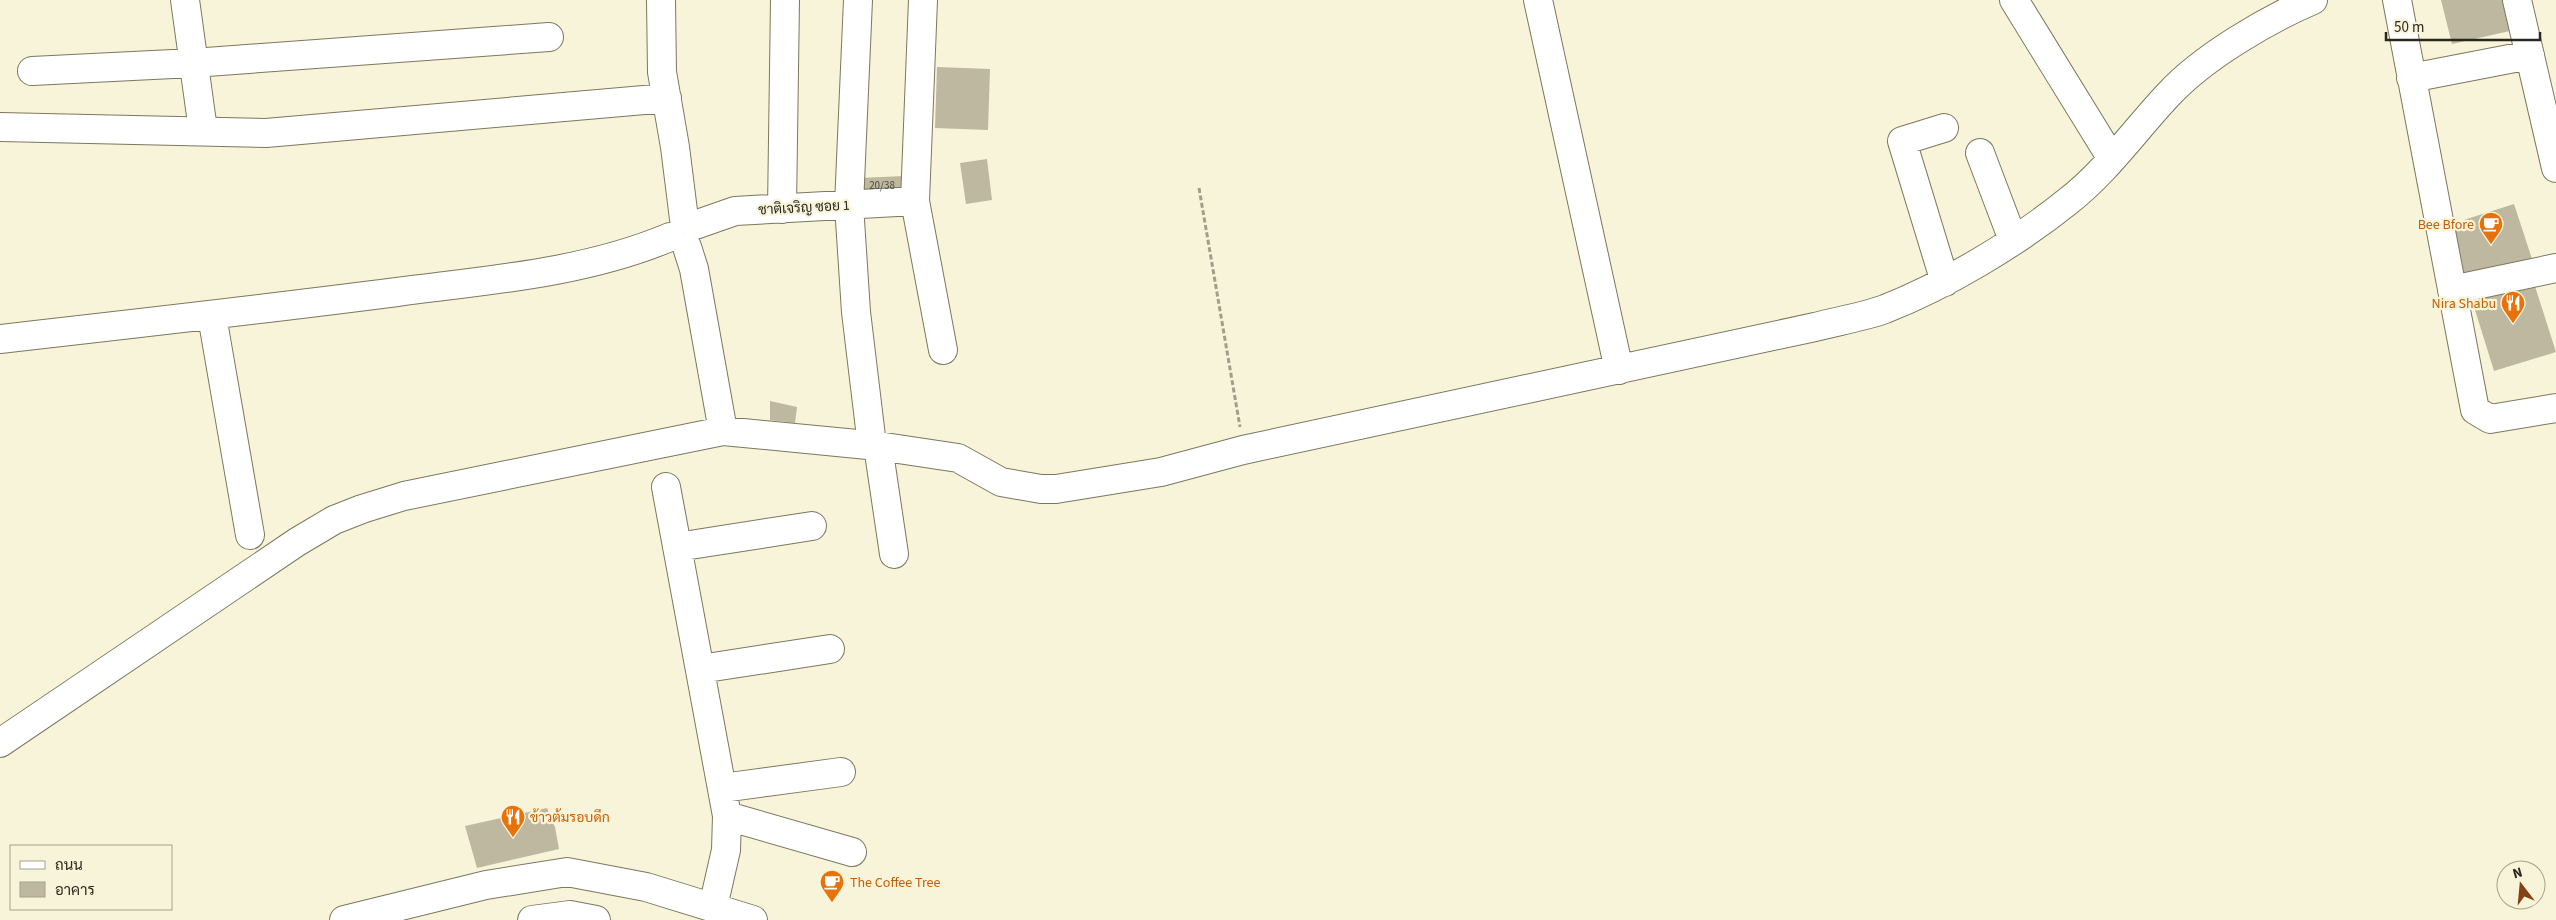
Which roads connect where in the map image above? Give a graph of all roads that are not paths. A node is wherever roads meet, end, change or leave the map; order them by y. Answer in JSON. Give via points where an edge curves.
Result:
{"nodes":[{"id":1,"x":185,"y":0,"type":"edge"},
{"id":2,"x":661,"y":0,"type":"edge"},
{"id":3,"x":785,"y":0,"type":"edge"},
{"id":4,"x":858,"y":0,"type":"edge"},
{"id":5,"x":923,"y":0,"type":"edge"},
{"id":6,"x":1538,"y":0,"type":"edge"},
{"id":7,"x":2014,"y":0,"type":"edge"},
{"id":8,"x":2312,"y":0,"type":"edge"},
{"id":9,"x":2396,"y":0,"type":"edge"},
{"id":10,"x":2517,"y":0,"type":"edge"},
{"id":11,"x":550,"y":37,"type":"dead end"},
{"id":12,"x":2530,"y":56,"type":"junction"},
{"id":13,"x":194,"y":64,"type":"junction"},
{"id":14,"x":32,"y":71,"type":"dead end"},
{"id":15,"x":2411,"y":78,"type":"junction"},
{"id":16,"x":667,"y":98,"type":"junction"},
{"id":17,"x":0,"y":127,"type":"edge"},
{"id":18,"x":1944,"y":128,"type":"dead end"},
{"id":19,"x":203,"y":130,"type":"junction"},
{"id":20,"x":1980,"y":153,"type":"dead end"},
{"id":21,"x":2112,"y":158,"type":"junction"},
{"id":22,"x":2556,"y":168,"type":"edge"},
{"id":23,"x":916,"y":201,"type":"junction"},
{"id":24,"x":849,"y":205,"type":"junction"},
{"id":25,"x":782,"y":208,"type":"junction"},
{"id":26,"x":684,"y":232,"type":"junction"},
{"id":27,"x":2012,"y":240,"type":"junction"},
{"id":28,"x":2556,"y":268,"type":"edge"},
{"id":29,"x":1944,"y":282,"type":"junction"},
{"id":30,"x":2452,"y":290,"type":"junction"},
{"id":31,"x":212,"y":316,"type":"junction"},
{"id":32,"x":0,"y":339,"type":"edge"},
{"id":33,"x":943,"y":350,"type":"dead end"},
{"id":34,"x":1619,"y":370,"type":"junction"},
{"id":35,"x":2556,"y":408,"type":"edge"},
{"id":36,"x":723,"y":431,"type":"junction"},
{"id":37,"x":875,"y":446,"type":"junction"},
{"id":38,"x":666,"y":487,"type":"dead end"},
{"id":39,"x":812,"y":526,"type":"dead end"},
{"id":40,"x":250,"y":535,"type":"dead end"},
{"id":41,"x":676,"y":547,"type":"junction"},
{"id":42,"x":894,"y":554,"type":"dead end"},
{"id":43,"x":830,"y":649,"type":"dead end"},
{"id":44,"x":700,"y":669,"type":"junction"},
{"id":45,"x":0,"y":743,"type":"edge"},
{"id":46,"x":841,"y":772,"type":"dead end"},
{"id":47,"x":722,"y":788,"type":"junction"},
{"id":48,"x":728,"y":816,"type":"junction"},
{"id":49,"x":852,"y":852,"type":"dead end"},
{"id":50,"x":713,"y":907,"type":"junction"},
{"id":51,"x":344,"y":920,"type":"edge"},
{"id":52,"x":532,"y":920,"type":"edge"},
{"id":53,"x":596,"y":920,"type":"edge"},
{"id":54,"x":753,"y":920,"type":"edge"}],
"edges":[{"from":1,"to":13,"type":"street"},
{"from":2,"to":16,"type":"street","via":[[661,63]]},
{"from":3,"to":25,"type":"street"},
{"from":4,"to":24,"type":"street"},
{"from":5,"to":23,"type":"street"},
{"from":6,"to":34,"type":"street"},
{"from":7,"to":21,"type":"street"},
{"from":8,"to":21,"type":"street","via":[[2288,10],[2200,64],[2169,93]]},
{"from":9,"to":15,"type":"street"},
{"from":10,"to":12,"type":"street"},
{"from":11,"to":13,"type":"street"},
{"from":12,"to":15,"type":"street"},
{"from":12,"to":22,"type":"street"},
{"from":13,"to":14,"type":"street"},
{"from":13,"to":19,"type":"street"},
{"from":15,"to":30,"type":"street"},
{"from":16,"to":19,"type":"street","via":[[266,133]]},
{"from":16,"to":26,"type":"street"},
{"from":17,"to":19,"type":"street"},
{"from":18,"to":29,"type":"street","via":[[1902,141]]},
{"from":20,"to":27,"type":"street"},
{"from":21,"to":27,"type":"street","via":[[2067,202]]},
{"from":23,"to":24,"type":"street","name":"ชาติเจริญ ซอย 1"},
{"from":23,"to":33,"type":"street"},
{"from":24,"to":25,"type":"street","name":"ชาติเจริญ ซอย 1"},
{"from":24,"to":37,"type":"street","via":[[856,312]]},
{"from":25,"to":26,"type":"street","name":"ชาติเจริญ ซอย 1","via":[[735,211]]},
{"from":26,"to":31,"type":"street","name":"ชาติเจริญ ซอย 1","via":[[630,252],[518,276]]},
{"from":26,"to":36,"type":"street","via":[[694,269]]},
{"from":27,"to":29,"type":"street"},
{"from":28,"to":30,"type":"street"},
{"from":29,"to":34,"type":"street","via":[[1883,310]]},
{"from":30,"to":35,"type":"street","via":[[2475,410],[2490,418]]},
{"from":31,"to":32,"type":"street","name":"ชาติเจริญ ซอย 1"},
{"from":31,"to":40,"type":"street"},
{"from":34,"to":37,"type":"street","via":[[1243,450],[1161,472],[1056,490],[1001,482],[958,458]]},
{"from":36,"to":37,"type":"street"},
{"from":36,"to":45,"type":"street","via":[[404,496],[334,520]]},
{"from":37,"to":42,"type":"street"},
{"from":38,"to":41,"type":"street"},
{"from":39,"to":41,"type":"street"},
{"from":41,"to":44,"type":"street"},
{"from":43,"to":44,"type":"street"},
{"from":44,"to":47,"type":"street"},
{"from":46,"to":47,"type":"street"},
{"from":47,"to":48,"type":"street"},
{"from":48,"to":49,"type":"street"},
{"from":48,"to":50,"type":"street","via":[[726,850]]},
{"from":50,"to":51,"type":"street","via":[[646,887],[567,872],[486,885]]},
{"from":50,"to":54,"type":"street"},
{"from":52,"to":53,"type":"street","via":[[570,916]]}]}
